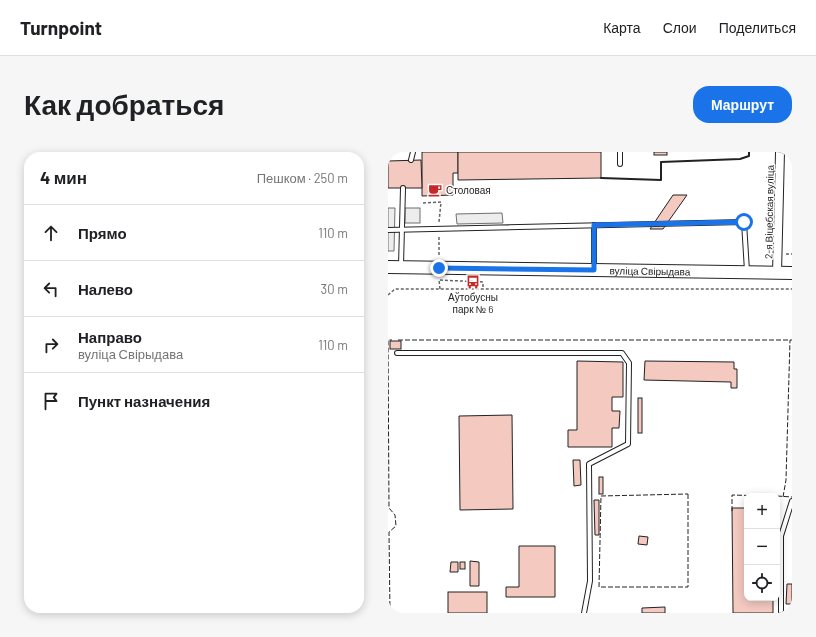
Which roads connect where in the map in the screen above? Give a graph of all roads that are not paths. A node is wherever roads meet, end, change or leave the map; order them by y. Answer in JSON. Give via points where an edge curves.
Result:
{"nodes":[{"id":1,"x":413,"y":152,"type":"edge"},
{"id":2,"x":620,"y":152,"type":"edge"},
{"id":3,"x":780,"y":152,"type":"edge"},
{"id":4,"x":411,"y":160,"type":"dead end"},
{"id":5,"x":620,"y":164,"type":"dead end"},
{"id":6,"x":403,"y":188,"type":"dead end"},
{"id":7,"x":594,"y":225,"type":"junction"},
{"id":8,"x":388,"y":230,"type":"edge"},
{"id":9,"x":401,"y":231,"type":"junction"},
{"id":10,"x":401,"y":266,"type":"junction"},
{"id":11,"x":388,"y":267,"type":"edge"},
{"id":12,"x":594,"y":270,"type":"junction"},
{"id":13,"x":747,"y":272,"type":"junction"},
{"id":14,"x":777,"y":272,"type":"junction"},
{"id":15,"x":792,"y":273,"type":"edge"},
{"id":16,"x":397,"y":353,"type":"dead end"},
{"id":17,"x":792,"y":501,"type":"edge"},
{"id":18,"x":584,"y":613,"type":"edge"},
{"id":19,"x":781,"y":613,"type":"edge"}],
"edges":[{"from":1,"to":4,"type":"lane"},
{"from":2,"to":5,"type":"lane"},
{"from":3,"to":14,"type":"street","name":"2-я Віцебская вуліца"},
{"from":6,"to":9,"type":"lane"},
{"from":7,"to":9,"type":"lane"},
{"from":7,"to":12,"type":"lane"},
{"from":7,"to":13,"type":"lane","via":[[744,222]]},
{"from":8,"to":9,"type":"lane"},
{"from":9,"to":10,"type":"lane"},
{"from":10,"to":11,"type":"main road","name":"вуліца Свірыдава"},
{"from":10,"to":12,"type":"main road","name":"вуліца Свірыдава"},
{"from":12,"to":13,"type":"main road","name":"вуліца Свірыдава"},
{"from":13,"to":14,"type":"main road","name":"вуліца Свірыдава"},
{"from":14,"to":15,"type":"main road","name":"вуліца Свірыдава"},
{"from":16,"to":18,"type":"lane","via":[[622,353],[629,363],[628,444],[589,464],[590,581]]},
{"from":17,"to":19,"type":"lane","via":[[781,536]]}]}
